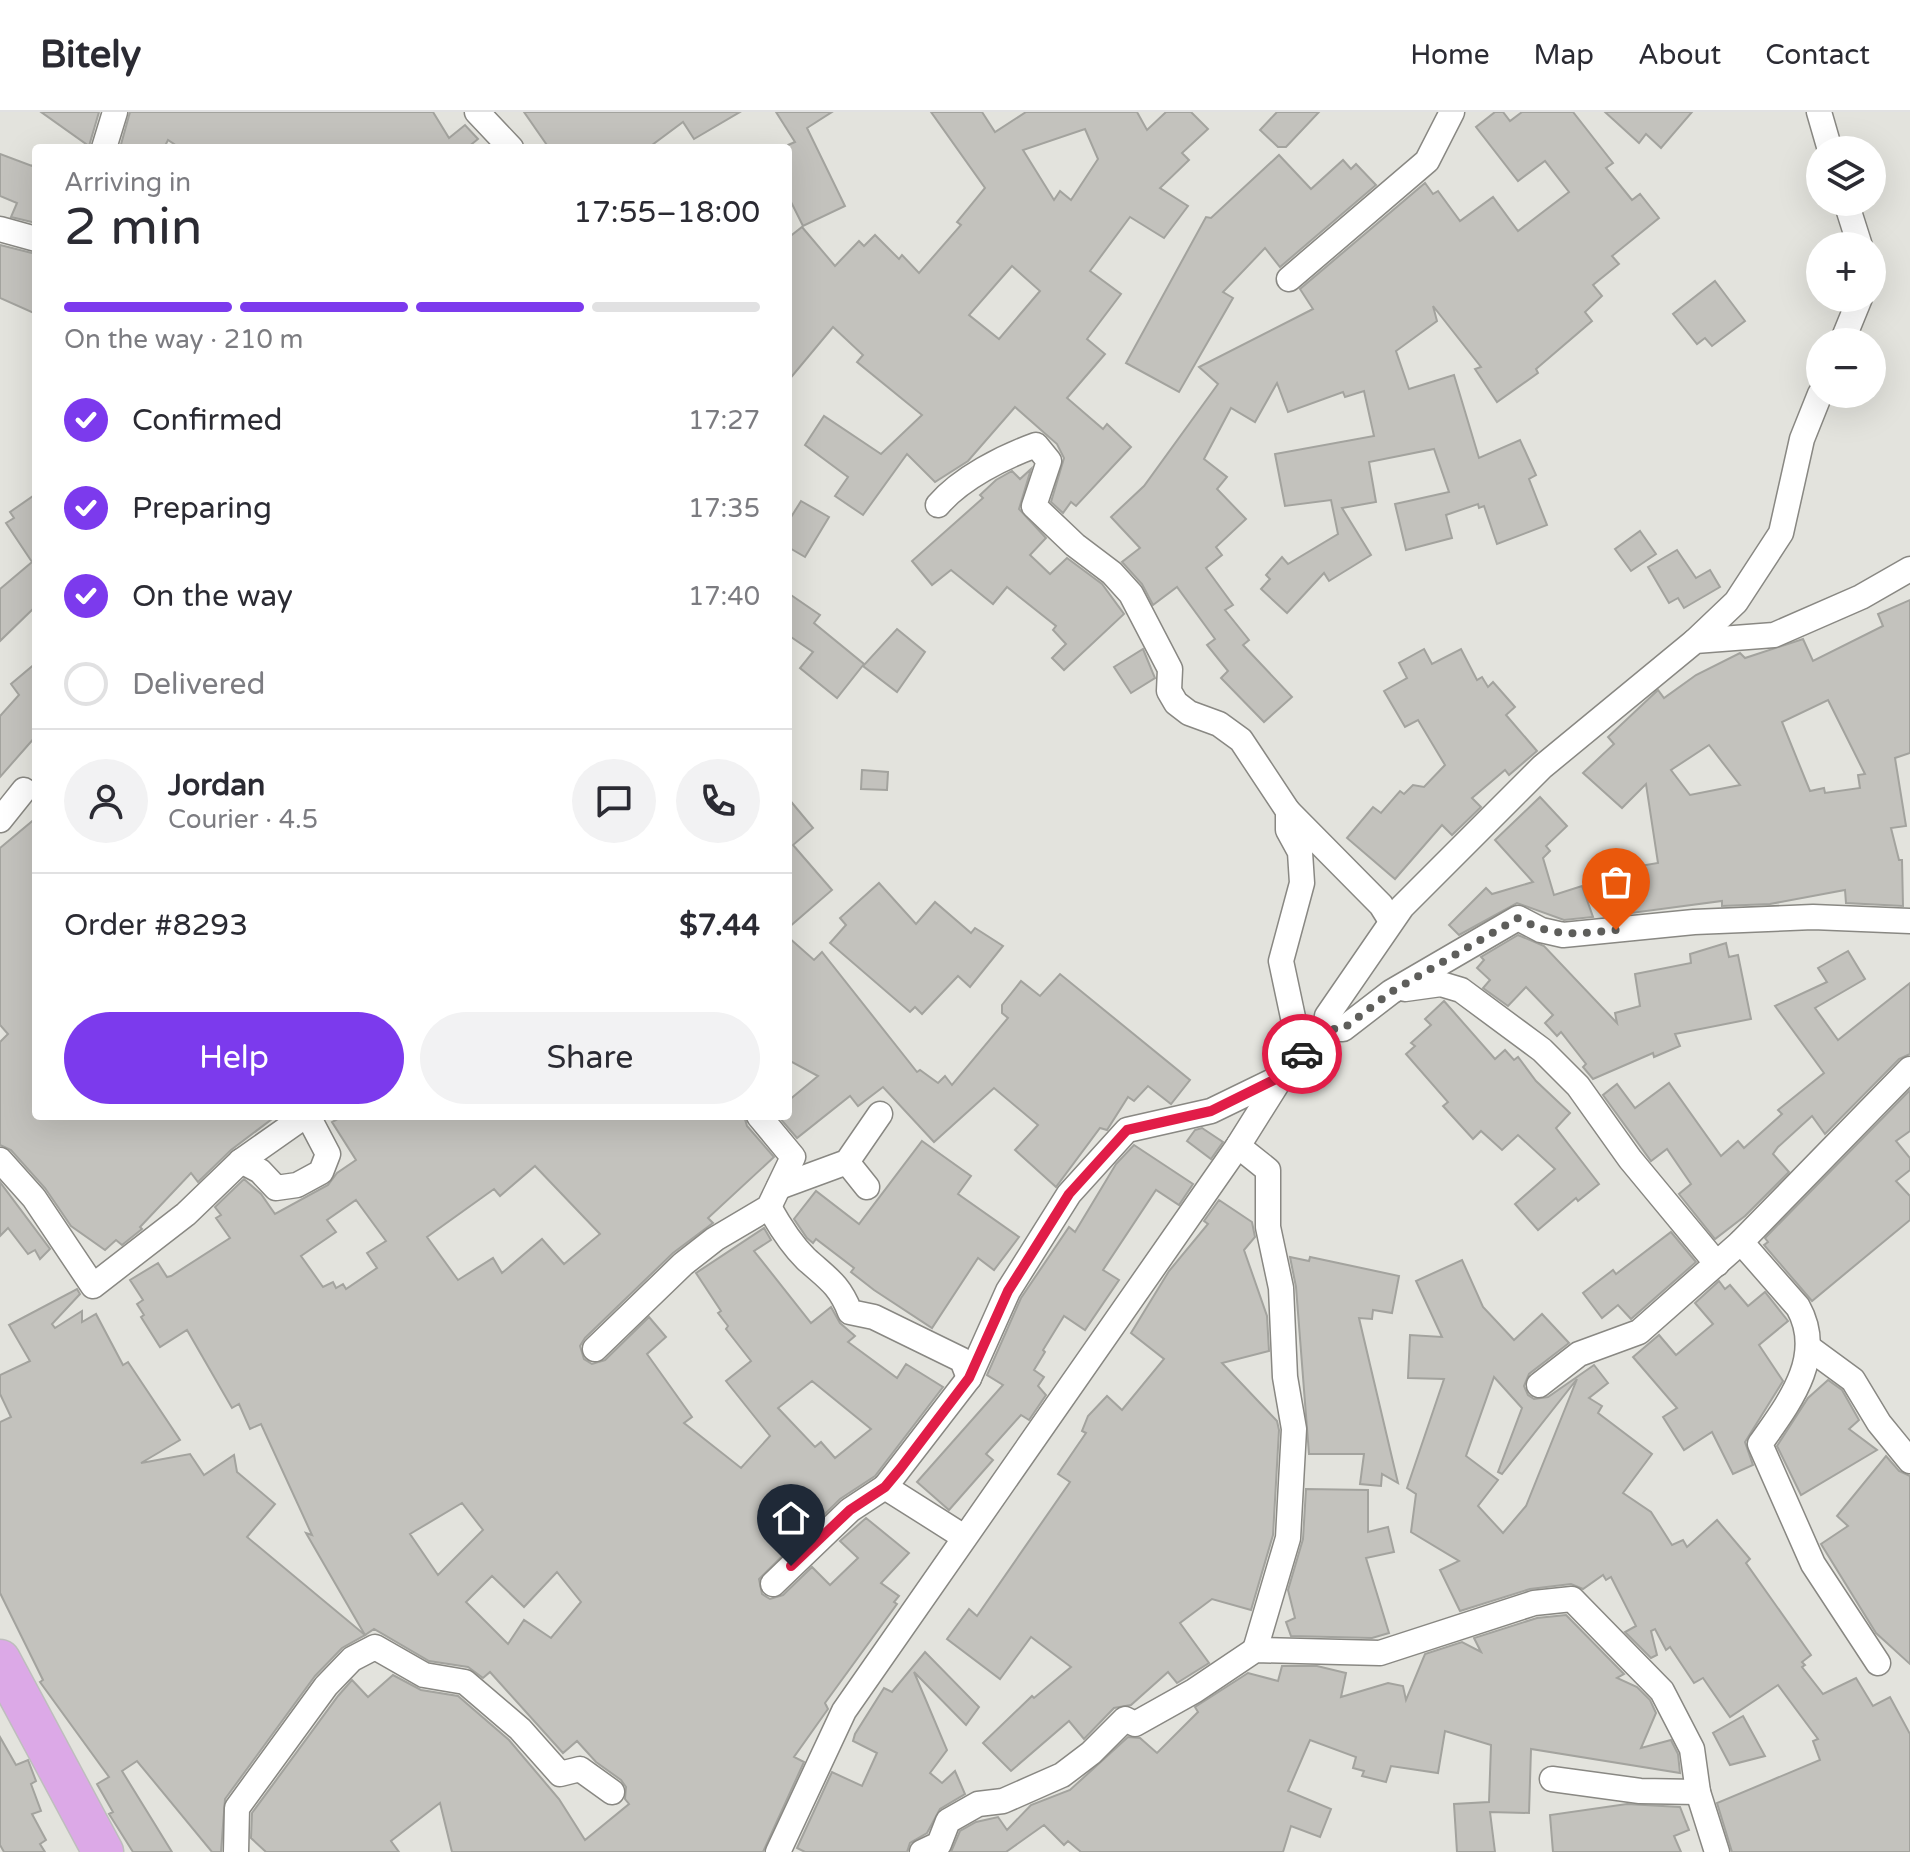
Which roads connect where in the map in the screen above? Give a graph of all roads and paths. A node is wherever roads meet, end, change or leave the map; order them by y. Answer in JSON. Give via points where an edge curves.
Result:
{"nodes":[{"id":1,"x":115,"y":112,"type":"edge"},
{"id":2,"x":477,"y":112,"type":"edge"},
{"id":3,"x":1452,"y":112,"type":"edge"},
{"id":4,"x":1819,"y":112,"type":"edge"},
{"id":5,"x":1826,"y":136,"type":"edge"},
{"id":6,"x":105,"y":144,"type":"edge"},
{"id":7,"x":507,"y":144,"type":"edge"},
{"id":8,"x":0,"y":229,"type":"edge"},
{"id":9,"x":32,"y":238,"type":"edge"},
{"id":10,"x":1289,"y":279,"type":"dead end"},
{"id":11,"x":1814,"y":408,"type":"edge"},
{"id":12,"x":938,"y":505,"type":"dead end"},
{"id":13,"x":1910,"y":569,"type":"edge"},
{"id":14,"x":1695,"y":641,"type":"junction"},
{"id":15,"x":24,"y":790,"type":"dead end"},
{"id":16,"x":1288,"y":811,"type":"junction"},
{"id":17,"x":0,"y":820,"type":"edge"},
{"id":18,"x":1391,"y":921,"type":"junction"},
{"id":19,"x":1910,"y":921,"type":"edge"},
{"id":20,"x":1391,"y":992,"type":"junction"},
{"id":21,"x":1325,"y":1029,"type":"junction"},
{"id":22,"x":1301,"y":1055,"type":"junction"},
{"id":23,"x":1910,"y":1069,"type":"edge"},
{"id":24,"x":1282,"y":1076,"type":"junction"},
{"id":25,"x":880,"y":1114,"type":"dead end"},
{"id":26,"x":300,"y":1120,"type":"edge"},
{"id":27,"x":308,"y":1120,"type":"edge"},
{"id":28,"x":762,"y":1120,"type":"edge"},
{"id":29,"x":1238,"y":1146,"type":"junction"},
{"id":30,"x":0,"y":1160,"type":"edge"},
{"id":31,"x":241,"y":1161,"type":"junction"},
{"id":32,"x":847,"y":1162,"type":"junction"},
{"id":33,"x":867,"y":1187,"type":"dead end"},
{"id":34,"x":774,"y":1197,"type":"junction"},
{"id":35,"x":1741,"y":1242,"type":"junction"},
{"id":36,"x":1717,"y":1264,"type":"junction"},
{"id":37,"x":1808,"y":1347,"type":"junction"},
{"id":38,"x":595,"y":1349,"type":"dead end"},
{"id":39,"x":969,"y":1378,"type":"junction"},
{"id":40,"x":1539,"y":1385,"type":"dead end"},
{"id":41,"x":1910,"y":1461,"type":"edge"},
{"id":42,"x":885,"y":1487,"type":"junction"},
{"id":43,"x":964,"y":1537,"type":"junction"},
{"id":44,"x":773,"y":1584,"type":"dead end"},
{"id":45,"x":1255,"y":1650,"type":"junction"},
{"id":46,"x":0,"y":1660,"type":"edge"},
{"id":47,"x":1878,"y":1663,"type":"dead end"},
{"id":48,"x":1552,"y":1779,"type":"dead end"},
{"id":49,"x":612,"y":1792,"type":"dead end"},
{"id":50,"x":1698,"y":1792,"type":"junction"},
{"id":51,"x":103,"y":1852,"type":"edge"},
{"id":52,"x":236,"y":1852,"type":"edge"},
{"id":53,"x":778,"y":1852,"type":"edge"},
{"id":54,"x":922,"y":1852,"type":"edge"},
{"id":55,"x":1717,"y":1852,"type":"edge"}],
"edges":[{"from":1,"to":6,"type":"street"},
{"from":2,"to":7,"type":"street"},
{"from":3,"to":10,"type":"street","via":[[1427,161]]},
{"from":4,"to":5,"type":"street"},
{"from":8,"to":9,"type":"street"},
{"from":11,"to":14,"type":"street","via":[[1781,533],[1736,602]]},
{"from":12,"to":16,"type":"street","via":[[949,492],[1036,445],[1049,461],[1034,506],[1131,594],[1170,669],[1169,691],[1176,703],[1241,740]]},
{"from":13,"to":14,"type":"street","via":[[1774,635]]},
{"from":14,"to":18,"type":"street","via":[[1542,767]]},
{"from":15,"to":17,"type":"street"},
{"from":16,"to":18,"type":"street"},
{"from":16,"to":22,"type":"street","via":[[1302,883],[1281,961]]},
{"from":18,"to":21,"type":"street","via":[[1327,1016]]},
{"from":19,"to":20,"type":"street","via":[[1813,917],[1563,935],[1518,918]]},
{"from":20,"to":21,"type":"street","via":[[1343,1029]]},
{"from":20,"to":36,"type":"street","via":[[1441,984],[1461,990],[1542,1050],[1578,1086]]},
{"from":21,"to":22,"type":"street"},
{"from":22,"to":24,"type":"street"},
{"from":23,"to":35,"type":"street"},
{"from":24,"to":29,"type":"street"},
{"from":24,"to":39,"type":"street","via":[[1211,1111],[1127,1130],[1069,1194],[1008,1291]]},
{"from":25,"to":32,"type":"street"},
{"from":26,"to":31,"type":"street"},
{"from":27,"to":31,"type":"street","via":[[328,1154],[321,1172],[297,1185],[276,1188]]},
{"from":28,"to":34,"type":"street","via":[[793,1157]]},
{"from":29,"to":43,"type":"street"},
{"from":29,"to":45,"type":"street","via":[[1268,1170],[1268,1227],[1281,1288],[1285,1377],[1294,1429],[1288,1538]]},
{"from":30,"to":31,"type":"street","via":[[34,1198],[93,1286],[186,1214]]},
{"from":32,"to":33,"type":"street"},
{"from":32,"to":34,"type":"street"},
{"from":34,"to":38,"type":"street","via":[[683,1264]]},
{"from":34,"to":39,"type":"street","via":[[780,1227],[841,1289],[850,1312],[874,1317],[962,1360]]},
{"from":35,"to":36,"type":"street"},
{"from":35,"to":37,"type":"street","via":[[1798,1307]]},
{"from":36,"to":40,"type":"street","via":[[1639,1332],[1579,1354]]},
{"from":37,"to":41,"type":"street","via":[[1853,1380]]},
{"from":37,"to":47,"type":"street","via":[[1793,1397],[1760,1444],[1813,1564]]},
{"from":39,"to":42,"type":"street"},
{"from":42,"to":43,"type":"street"},
{"from":42,"to":44,"type":"street","via":[[850,1510]]},
{"from":43,"to":53,"type":"street","via":[[844,1711]]},
{"from":45,"to":50,"type":"street","via":[[1380,1653],[1534,1603],[1572,1599],[1662,1691],[1692,1749]]},
{"from":45,"to":54,"type":"street","via":[[1135,1724],[1125,1719],[1062,1775],[1003,1801],[978,1804],[948,1821],[939,1844]]},
{"from":46,"to":51,"type":"main road"},
{"from":48,"to":50,"type":"street","via":[[1640,1791]]},
{"from":49,"to":52,"type":"street","via":[[580,1769],[560,1774],[511,1720],[465,1682],[424,1675],[375,1647],[352,1659],[326,1686],[237,1808]]},
{"from":50,"to":55,"type":"street"}]}
